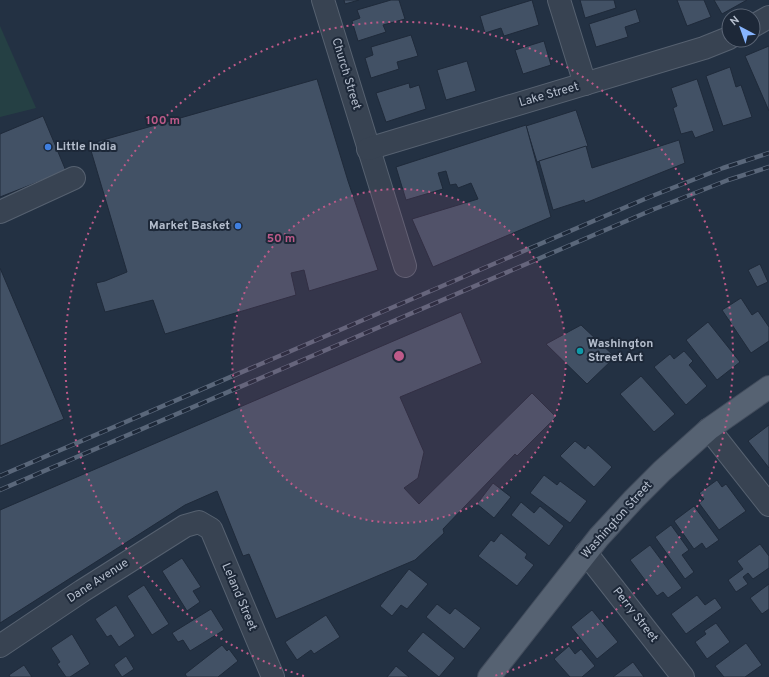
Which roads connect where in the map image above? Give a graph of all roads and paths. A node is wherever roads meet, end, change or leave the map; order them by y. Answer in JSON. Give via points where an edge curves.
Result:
{"nodes":[{"id":1,"x":323,"y":0,"type":"edge"},
{"id":2,"x":559,"y":0,"type":"edge"},
{"id":3,"x":721,"y":41,"type":"edge"},
{"id":4,"x":586,"y":84,"type":"junction"},
{"id":5,"x":368,"y":149,"type":"junction"},
{"id":6,"x":74,"y":178,"type":"dead end"},
{"id":7,"x":0,"y":212,"type":"edge"},
{"id":8,"x":405,"y":266,"type":"dead end"},
{"id":9,"x":769,"y":387,"type":"edge"},
{"id":10,"x":709,"y":429,"type":"junction"},
{"id":11,"x":769,"y":505,"type":"edge"},
{"id":12,"x":199,"y":522,"type":"joint"},
{"id":13,"x":586,"y":553,"type":"junction"},
{"id":14,"x":0,"y":646,"type":"edge"},
{"id":15,"x":273,"y":677,"type":"edge"},
{"id":16,"x":489,"y":677,"type":"edge"},
{"id":17,"x":683,"y":677,"type":"edge"}],
"edges":[{"from":1,"to":5,"type":"street","name":"Church Street"},
{"from":2,"to":4,"type":"street"},
{"from":3,"to":4,"type":"street","name":"Lake Street"},
{"from":4,"to":5,"type":"street","name":"Lake Street"},
{"from":5,"to":8,"type":"street","name":"Church Street"},
{"from":6,"to":7,"type":"street"},
{"from":9,"to":10,"type":"main road","name":"Washington Street"},
{"from":10,"to":11,"type":"street"},
{"from":10,"to":13,"type":"main road","name":"Washington Street","via":[[648,484]]},
{"from":12,"to":14,"type":"street","name":"Dane Avenue","via":[[185,526]]},
{"from":12,"to":15,"type":"street","name":"Leland Street","via":[[211,529]]},
{"from":13,"to":16,"type":"main road","name":"Washington Street"},
{"from":13,"to":17,"type":"street","name":"Perry Street"}]}
